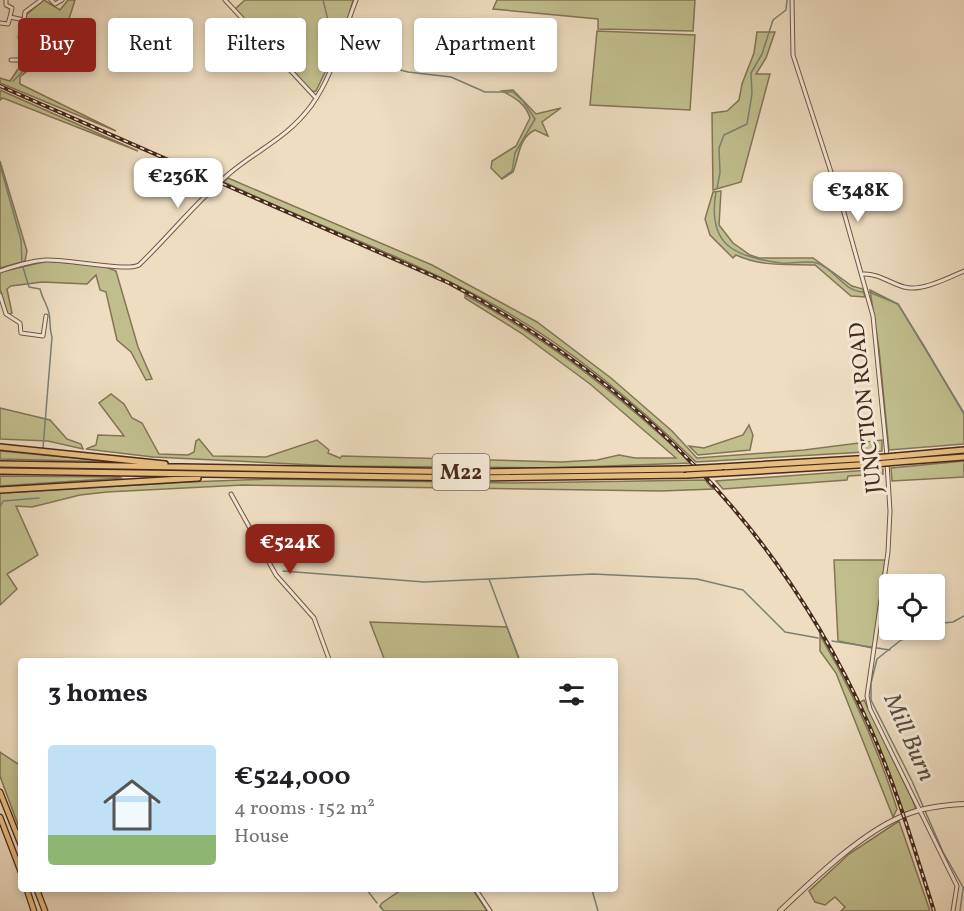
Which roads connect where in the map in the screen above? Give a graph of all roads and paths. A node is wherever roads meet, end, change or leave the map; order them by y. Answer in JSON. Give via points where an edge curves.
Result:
{"nodes":[{"id":1,"x":6,"y":0,"type":"edge"},
{"id":2,"x":39,"y":0,"type":"edge"},
{"id":3,"x":51,"y":0,"type":"edge"},
{"id":4,"x":62,"y":0,"type":"edge"},
{"id":5,"x":225,"y":0,"type":"edge"},
{"id":6,"x":356,"y":0,"type":"edge"},
{"id":7,"x":792,"y":0,"type":"edge"},
{"id":8,"x":10,"y":16,"type":"junction"},
{"id":9,"x":18,"y":18,"type":"edge"},
{"id":10,"x":24,"y":18,"type":"edge"},
{"id":11,"x":0,"y":23,"type":"edge"},
{"id":12,"x":10,"y":60,"type":"dead end"},
{"id":13,"x":18,"y":60,"type":"edge"},
{"id":14,"x":316,"y":98,"type":"junction"},
{"id":15,"x":0,"y":271,"type":"edge"},
{"id":16,"x":964,"y":271,"type":"edge"},
{"id":17,"x":862,"y":274,"type":"junction"},
{"id":18,"x":0,"y":295,"type":"edge"},
{"id":19,"x":46,"y":316,"type":"dead end"},
{"id":20,"x":0,"y":447,"type":"edge"},
{"id":21,"x":964,"y":450,"type":"edge"},
{"id":22,"x":964,"y":456,"type":"edge"},
{"id":23,"x":897,"y":459,"type":"junction"},
{"id":24,"x":874,"y":461,"type":"junction"},
{"id":25,"x":0,"y":464,"type":"edge"},
{"id":26,"x":239,"y":468,"type":"junction"},
{"id":27,"x":0,"y":471,"type":"edge"},
{"id":28,"x":275,"y":476,"type":"junction"},
{"id":29,"x":0,"y":490,"type":"edge"},
{"id":30,"x":231,"y":494,"type":"dead end"},
{"id":31,"x":329,"y":658,"type":"edge"},
{"id":32,"x":0,"y":792,"type":"edge"},
{"id":33,"x":964,"y":804,"type":"edge"},
{"id":34,"x":924,"y":809,"type":"junction"},
{"id":35,"x":0,"y":818,"type":"edge"},
{"id":36,"x":18,"y":837,"type":"edge"},
{"id":37,"x":18,"y":864,"type":"edge"},
{"id":38,"x":28,"y":892,"type":"edge"},
{"id":39,"x":38,"y":892,"type":"edge"},
{"id":40,"x":477,"y":892,"type":"edge"},
{"id":41,"x":34,"y":911,"type":"edge"},
{"id":42,"x":45,"y":911,"type":"edge"},
{"id":43,"x":490,"y":911,"type":"edge"},
{"id":44,"x":780,"y":911,"type":"edge"},
{"id":45,"x":952,"y":911,"type":"edge"}],
"edges":[{"from":1,"to":8,"type":"street","via":[[12,8]]},
{"from":2,"to":10,"type":"street","via":[[25,12]]},
{"from":3,"to":4,"type":"street","via":[[55,4]]},
{"from":5,"to":14,"type":"street"},
{"from":6,"to":14,"type":"street","via":[[340,48]]},
{"from":7,"to":17,"type":"street","name":"JUNCTION ROAD","via":[[793,55]]},
{"from":8,"to":9,"type":"street"},
{"from":8,"to":11,"type":"street","via":[[8,24]]},
{"from":12,"to":13,"type":"street"},
{"from":14,"to":15,"type":"street","via":[[280,139],[228,175],[136,266],[63,260],[26,263]]},
{"from":16,"to":17,"type":"street","via":[[909,288]]},
{"from":17,"to":34,"type":"street","name":"JUNCTION ROAD","via":[[878,352],[890,511],[885,583],[867,687],[870,709]]},
{"from":18,"to":19,"type":"street","via":[[6,314],[20,323],[21,333],[43,336]]},
{"from":20,"to":26,"type":"highway"},
{"from":21,"to":23,"type":"highway","number":"M22"},
{"from":22,"to":23,"type":"highway","number":"M22"},
{"from":23,"to":24,"type":"highway","number":"M22","bridge":true},
{"from":24,"to":26,"type":"highway","number":"M22","bridge":true,"via":[[471,472]]},
{"from":24,"to":28,"type":"highway","number":"M22","bridge":true,"via":[[687,475]]},
{"from":25,"to":26,"type":"highway","number":"M22"},
{"from":27,"to":28,"type":"highway","number":"M22"},
{"from":28,"to":29,"type":"highway","via":[[144,479]]},
{"from":30,"to":31,"type":"street","via":[[276,575],[314,618]]},
{"from":32,"to":36,"type":"highway"},
{"from":33,"to":34,"type":"street"},
{"from":34,"to":44,"type":"street","via":[[902,816],[860,843]]},
{"from":34,"to":45,"type":"street","name":"JUNCTION ROAD","via":[[957,886]]},
{"from":35,"to":37,"type":"highway"},
{"from":38,"to":41,"type":"highway"},
{"from":39,"to":42,"type":"highway"},
{"from":40,"to":43,"type":"street"}]}
